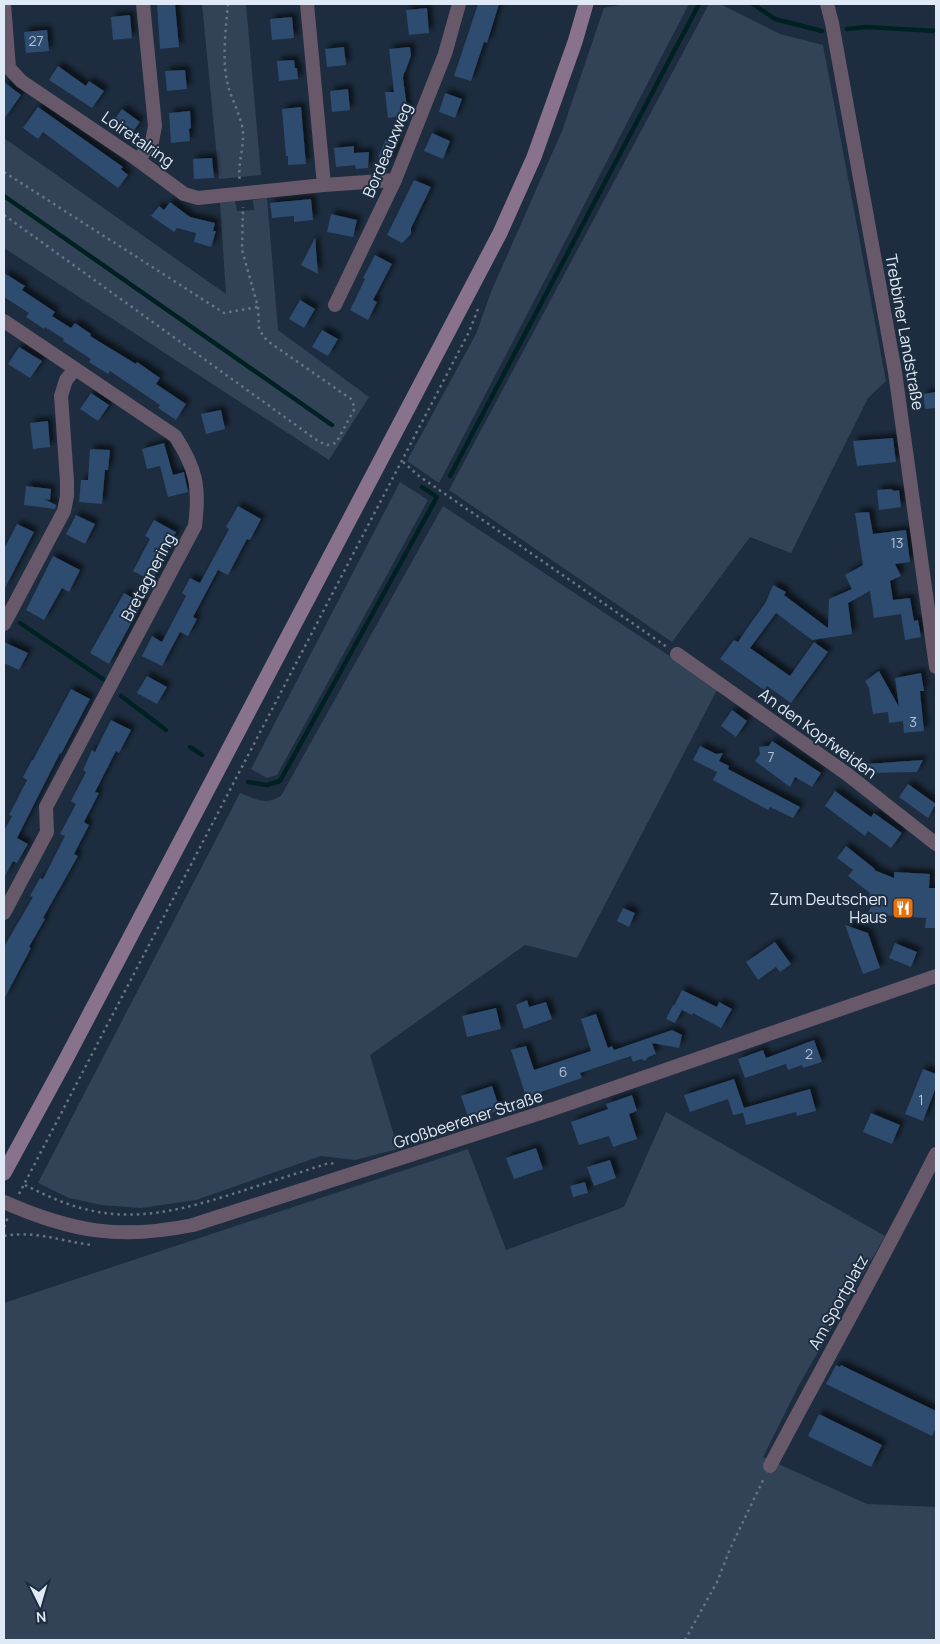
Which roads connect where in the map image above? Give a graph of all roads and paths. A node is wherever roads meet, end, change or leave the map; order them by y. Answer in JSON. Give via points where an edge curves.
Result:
{"nodes":[{"id":1,"x":4,"y":4,"type":"edge"},
{"id":2,"x":143,"y":4,"type":"edge"},
{"id":3,"x":228,"y":4,"type":"edge"},
{"id":4,"x":307,"y":4,"type":"edge"},
{"id":5,"x":459,"y":4,"type":"edge"},
{"id":6,"x":586,"y":4,"type":"edge"},
{"id":7,"x":827,"y":4,"type":"edge"},
{"id":8,"x":138,"y":160,"type":"junction"},
{"id":9,"x":4,"y":172,"type":"edge"},
{"id":10,"x":395,"y":180,"type":"junction"},
{"id":11,"x":324,"y":185,"type":"junction"},
{"id":12,"x":241,"y":194,"type":"junction"},
{"id":13,"x":4,"y":215,"type":"edge"},
{"id":14,"x":335,"y":305,"type":"dead end"},
{"id":15,"x":258,"y":307,"type":"junction"},
{"id":16,"x":4,"y":321,"type":"edge"},
{"id":17,"x":75,"y":369,"type":"junction"},
{"id":18,"x":403,"y":462,"type":"dead end"},
{"id":19,"x":4,"y":624,"type":"edge"},
{"id":20,"x":677,"y":654,"type":"joint"},
{"id":21,"x":936,"y":667,"type":"edge"},
{"id":22,"x":936,"y":844,"type":"edge"},
{"id":23,"x":4,"y":913,"type":"edge"},
{"id":24,"x":936,"y":976,"type":"edge"},
{"id":25,"x":936,"y":1154,"type":"edge"},
{"id":26,"x":338,"y":1165,"type":"dead end"},
{"id":27,"x":4,"y":1173,"type":"edge"},
{"id":28,"x":24,"y":1185,"type":"dead end"},
{"id":29,"x":4,"y":1202,"type":"edge"},
{"id":30,"x":770,"y":1466,"type":"joint"},
{"id":31,"x":685,"y":1640,"type":"edge"}],
"edges":[{"from":1,"to":8,"type":"street","name":"Loiretalring","via":[[10,68],[21,81]]},
{"from":2,"to":8,"type":"street","via":[[154,126],[152,142]]},
{"from":3,"to":12,"type":"path","via":[[226,80],[243,133],[239,167]]},
{"from":4,"to":11,"type":"street"},
{"from":5,"to":10,"type":"street","name":"Bordeauxweg","via":[[445,54]]},
{"from":6,"to":27,"type":"main road","via":[[534,157],[500,233],[66,1061]]},
{"from":7,"to":21,"type":"street","name":"Trebbiner Landstraße","via":[[895,372]]},
{"from":8,"to":12,"type":"street","name":"Loiretalring","via":[[184,194],[198,198]]},
{"from":9,"to":15,"type":"path","via":[[224,313]]},
{"from":10,"to":11,"type":"street","name":"Loiretalring"},
{"from":10,"to":14,"type":"street","name":"Bordeauxweg"},
{"from":11,"to":12,"type":"street","name":"Loiretalring"},
{"from":12,"to":15,"type":"path","via":[[244,210],[242,250]]},
{"from":13,"to":15,"type":"path","via":[[318,441],[327,445],[336,443],[355,408],[351,399],[269,342],[259,328]]},
{"from":16,"to":17,"type":"street","name":"Bretagnering"},
{"from":17,"to":19,"type":"street","via":[[66,380],[61,396],[67,488],[64,511]]},
{"from":17,"to":23,"type":"street","name":"Bretagnering","via":[[175,436],[195,473],[198,504],[195,526],[46,807],[47,832]]},
{"from":18,"to":20,"type":"path"},
{"from":20,"to":22,"type":"street","name":"An den Kopfweiden","via":[[847,774]]},
{"from":24,"to":29,"type":"street","name":"Großbeerener Straße","via":[[553,1109],[193,1225],[140,1233],[98,1231],[60,1224]]},
{"from":25,"to":30,"type":"street","name":"Am Sportplatz"},
{"from":26,"to":28,"type":"path","via":[[329,1163],[199,1204],[163,1212],[124,1215],[55,1200]]},
{"from":30,"to":31,"type":"path","via":[[717,1582]]}]}
